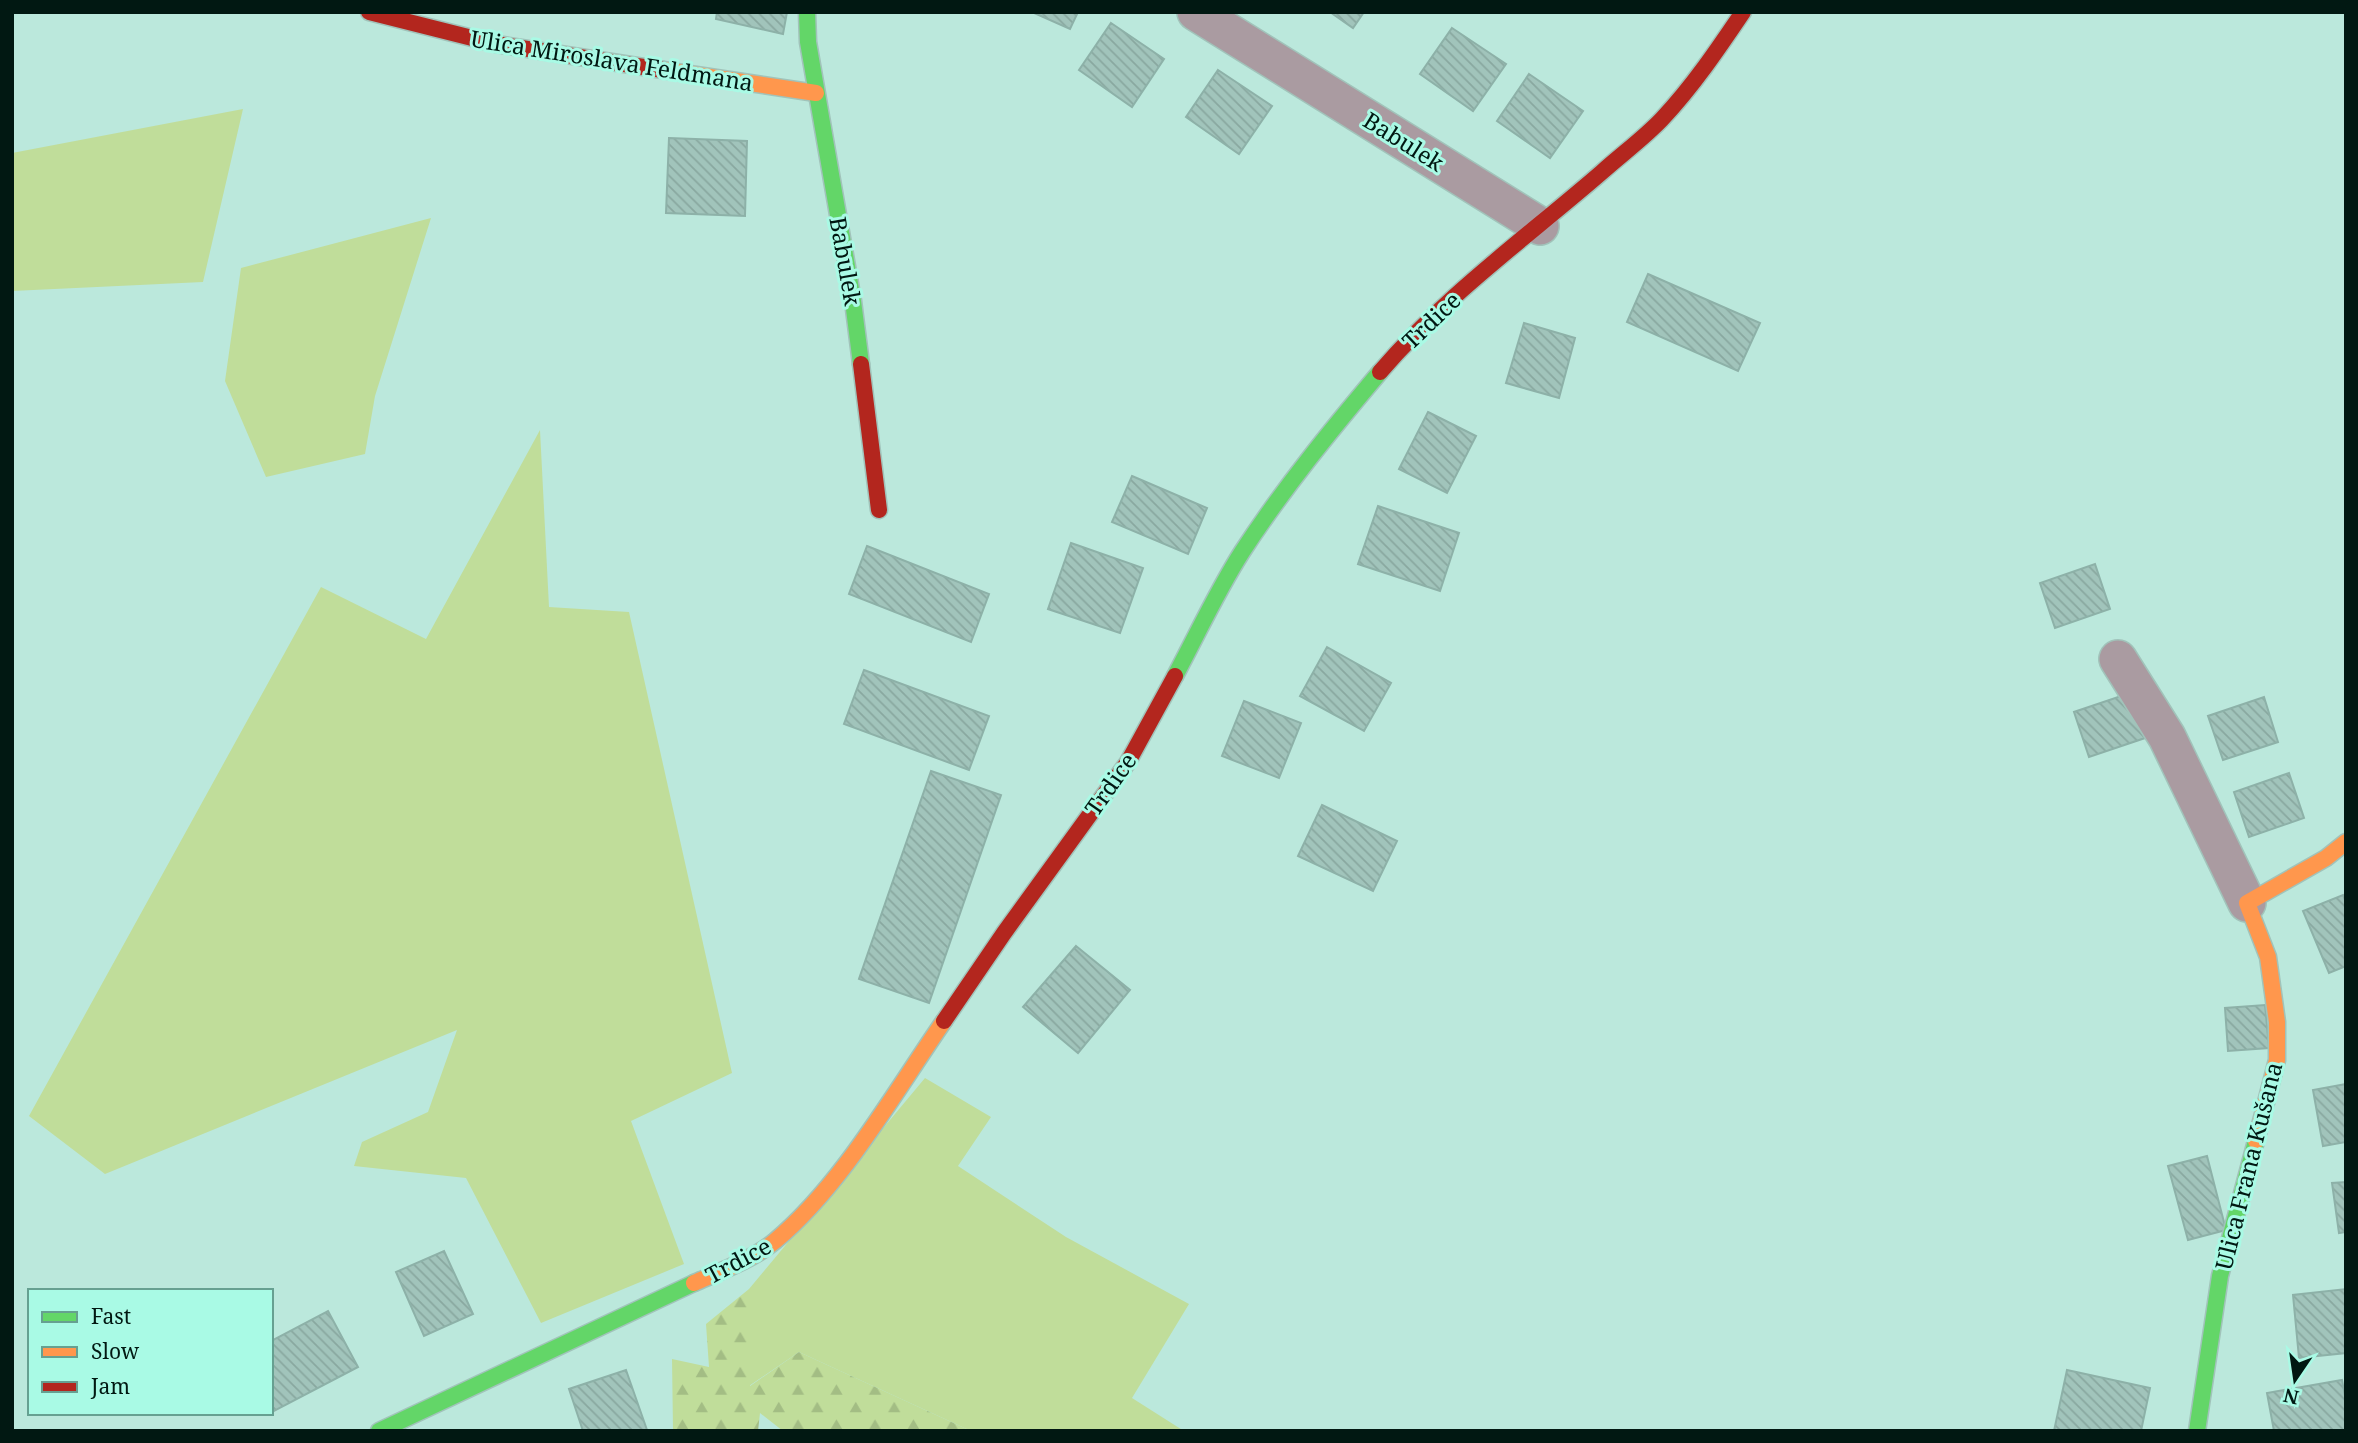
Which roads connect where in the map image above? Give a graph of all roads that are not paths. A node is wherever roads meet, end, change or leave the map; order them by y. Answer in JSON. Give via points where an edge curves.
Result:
{"nodes":[{"id":1,"x":369,"y":12,"type":"edge"},
{"id":2,"x":807,"y":12,"type":"edge"},
{"id":3,"x":1195,"y":12,"type":"edge"},
{"id":4,"x":1743,"y":12,"type":"edge"},
{"id":5,"x":816,"y":93,"type":"junction"},
{"id":6,"x":1540,"y":226,"type":"junction"},
{"id":7,"x":879,"y":510,"type":"dead end"},
{"id":8,"x":2118,"y":659,"type":"dead end"},
{"id":9,"x":2346,"y":842,"type":"edge"},
{"id":10,"x":2247,"y":903,"type":"junction"},
{"id":11,"x":379,"y":1431,"type":"edge"},
{"id":12,"x":2197,"y":1431,"type":"edge"}],
"edges":[{"from":1,"to":5,"type":"street","name":"Ulica Miroslava Feldmana","via":[[496,44]]},
{"from":2,"to":5,"type":"street","name":"Babulek"},
{"from":3,"to":6,"type":"street","name":"Babulek"},
{"from":4,"to":6,"type":"street","name":"Trdice","via":[[1661,121]]},
{"from":5,"to":7,"type":"street","name":"Babulek","via":[[853,301]]},
{"from":6,"to":11,"type":"street","name":"Trdice","via":[[1454,296],[1400,349],[1279,499],[1241,554],[1128,762],[814,1203],[774,1243],[733,1265]]},
{"from":8,"to":10,"type":"street","name":"Ulica Frana Kušana","via":[[2167,737]]},
{"from":9,"to":10,"type":"street"},
{"from":10,"to":12,"type":"street","name":"Ulica Frana Kušana","via":[[2268,957],[2277,1060],[2220,1276]]}]}
